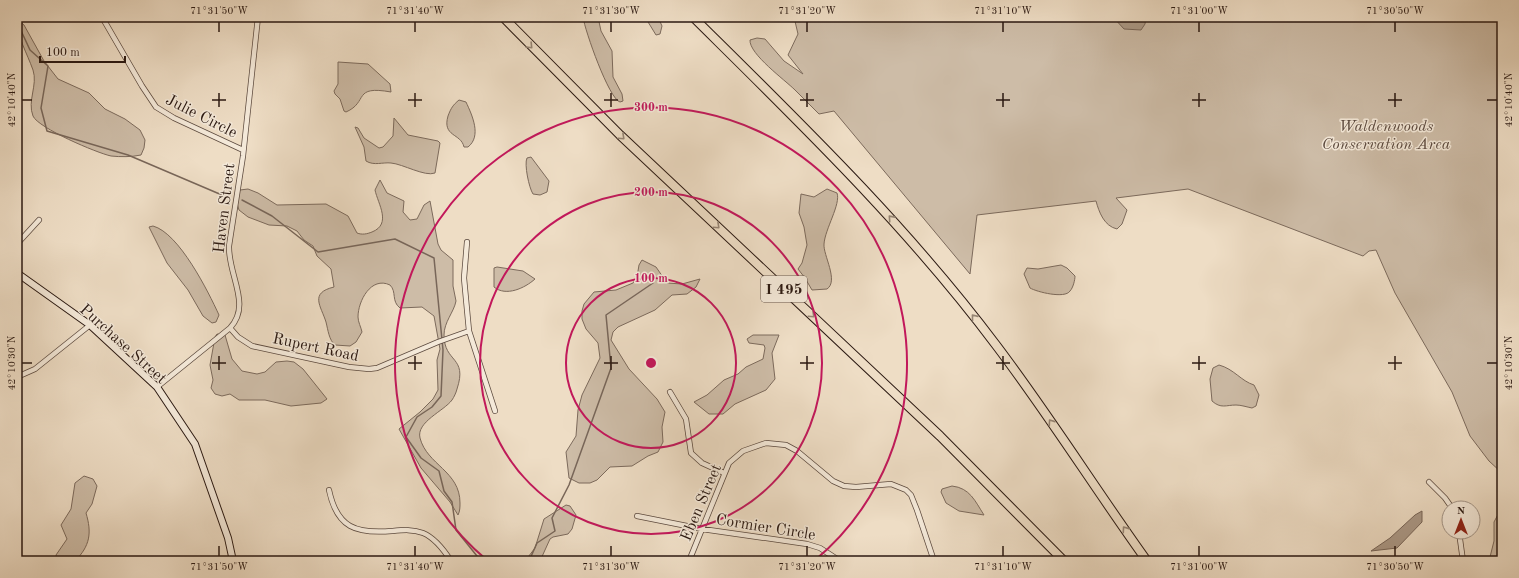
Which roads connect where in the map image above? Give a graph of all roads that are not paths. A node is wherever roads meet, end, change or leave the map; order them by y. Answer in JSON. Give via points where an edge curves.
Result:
{"nodes":[{"id":1,"x":102,"y":17,"type":"edge"},
{"id":2,"x":258,"y":17,"type":"edge"},
{"id":3,"x":503,"y":17,"type":"edge"},
{"id":4,"x":693,"y":17,"type":"edge"},
{"id":5,"x":243,"y":150,"type":"junction"},
{"id":6,"x":39,"y":220,"type":"dead end"},
{"id":7,"x":467,"y":242,"type":"dead end"},
{"id":8,"x":17,"y":244,"type":"edge"},
{"id":9,"x":17,"y":273,"type":"edge"},
{"id":10,"x":90,"y":325,"type":"junction"},
{"id":11,"x":230,"y":328,"type":"junction"},
{"id":12,"x":469,"y":331,"type":"junction"},
{"id":13,"x":17,"y":377,"type":"edge"},
{"id":14,"x":157,"y":387,"type":"junction"},
{"id":15,"x":670,"y":392,"type":"dead end"},
{"id":16,"x":495,"y":411,"type":"dead end"},
{"id":17,"x":724,"y":473,"type":"junction"},
{"id":18,"x":1429,"y":482,"type":"dead end"},
{"id":19,"x":329,"y":490,"type":"dead end"},
{"id":20,"x":1445,"y":500,"type":"edge"},
{"id":21,"x":637,"y":516,"type":"dead end"},
{"id":22,"x":702,"y":529,"type":"junction"},
{"id":23,"x":1460,"y":540,"type":"edge"},
{"id":24,"x":233,"y":561,"type":"edge"},
{"id":25,"x":451,"y":561,"type":"edge"},
{"id":26,"x":690,"y":561,"type":"edge"},
{"id":27,"x":840,"y":561,"type":"edge"},
{"id":28,"x":934,"y":561,"type":"edge"},
{"id":29,"x":1064,"y":561,"type":"edge"},
{"id":30,"x":1147,"y":561,"type":"edge"},
{"id":31,"x":1463,"y":561,"type":"edge"}],
"edges":[{"from":1,"to":5,"type":"street","name":"Julie Circle","via":[[156,107]]},
{"from":2,"to":5,"type":"street","name":"Haven Street"},
{"from":3,"to":29,"type":"highway","number":"I 495","one_way":true,"via":[[620,135],[940,436]]},
{"from":30,"to":4,"type":"highway","one_way":true,"via":[[996,345],[928,260],[832,154]]},
{"from":5,"to":11,"type":"street","name":"Haven Street","via":[[228,259],[239,296],[240,310]]},
{"from":6,"to":8,"type":"street"},
{"from":7,"to":12,"type":"street","via":[[464,278]]},
{"from":9,"to":10,"type":"main road","name":"Purchase Street"},
{"from":10,"to":13,"type":"street","via":[[35,369]]},
{"from":10,"to":14,"type":"main road","name":"Purchase Street"},
{"from":11,"to":12,"type":"street","name":"Rupert Road","via":[[252,346],[369,369]]},
{"from":11,"to":14,"type":"street","name":"Haven Street"},
{"from":12,"to":16,"type":"street"},
{"from":14,"to":24,"type":"main road","name":"Purchase Street","via":[[195,444],[228,538]]},
{"from":15,"to":17,"type":"street","via":[[686,419],[691,453],[702,463]]},
{"from":17,"to":22,"type":"street","name":"Eben Street"},
{"from":17,"to":28,"type":"street","name":"Eben Street","via":[[729,463],[739,454],[761,444],[773,443],[797,451],[844,486],[885,483],[898,485],[906,490],[913,500]]},
{"from":18,"to":20,"type":"street"},
{"from":19,"to":25,"type":"street","via":[[336,512],[348,525],[366,533],[405,530],[424,534],[433,539]]},
{"from":21,"to":22,"type":"street","name":"Cormier Circle"},
{"from":22,"to":26,"type":"street","name":"Eben Street"},
{"from":22,"to":27,"type":"street","name":"Cormier Circle","via":[[813,545]]},
{"from":23,"to":31,"type":"street"}]}
